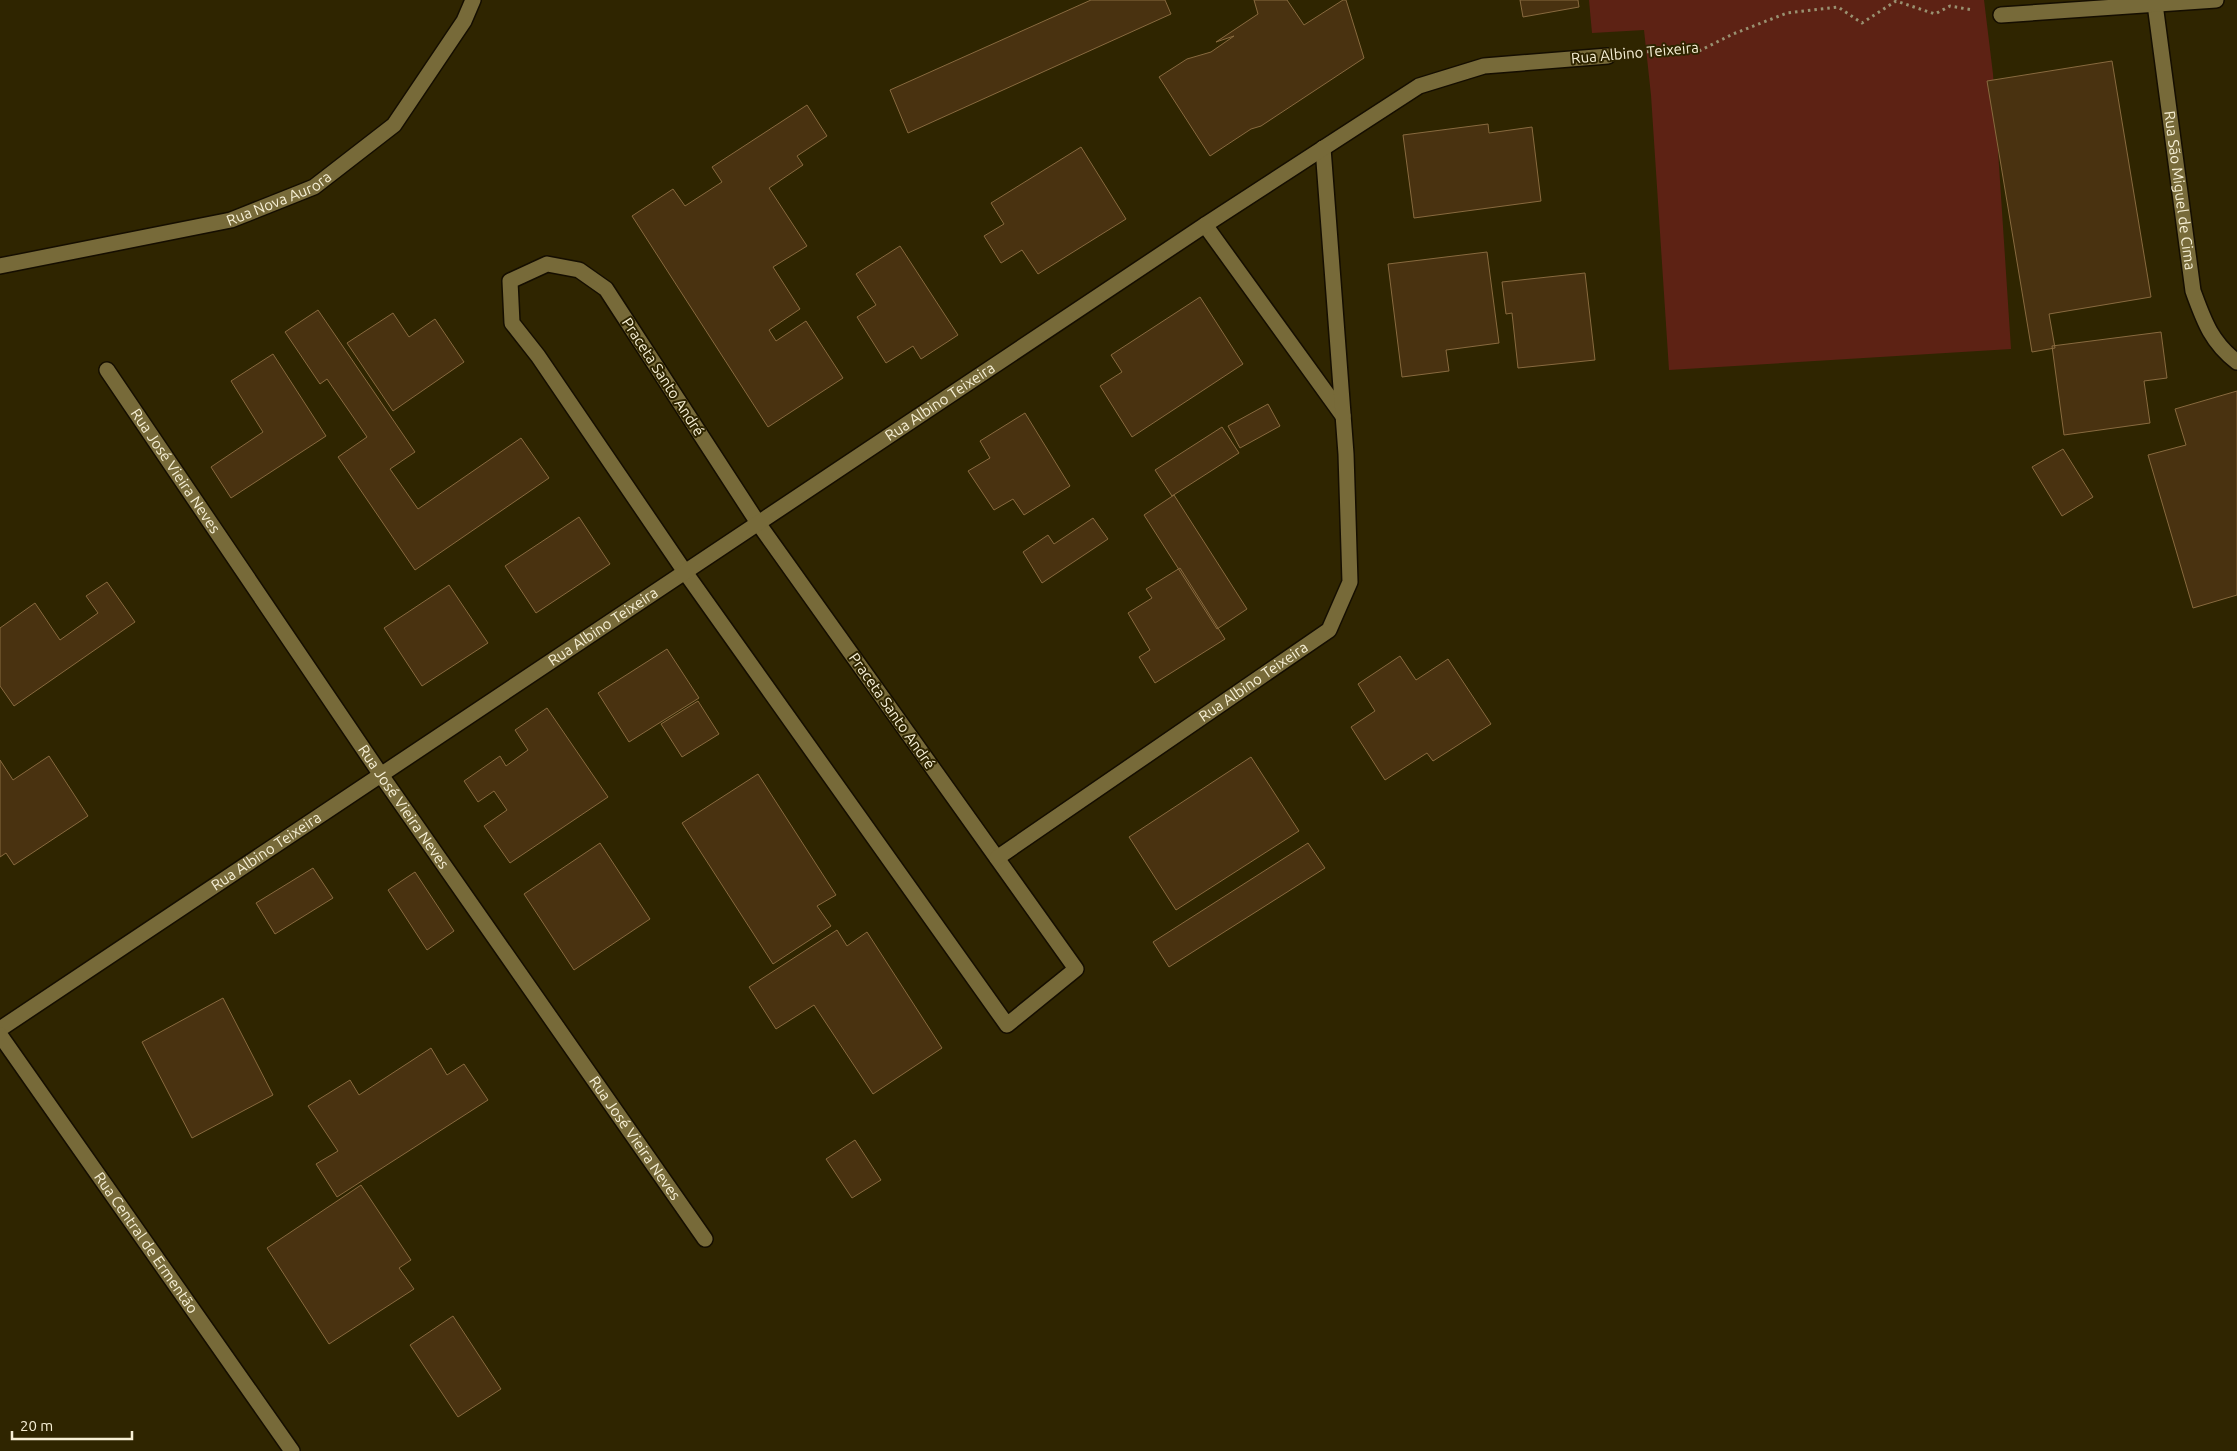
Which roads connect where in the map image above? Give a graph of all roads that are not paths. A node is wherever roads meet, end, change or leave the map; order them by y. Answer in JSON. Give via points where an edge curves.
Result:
{"nodes":[{"id":1,"x":473,"y":0,"type":"edge"},
{"id":2,"x":2216,"y":0,"type":"edge"},
{"id":3,"x":2155,"y":4,"type":"junction"},
{"id":4,"x":2000,"y":14,"type":"road end"},
{"id":5,"x":1608,"y":56,"type":"road end"},
{"id":6,"x":1323,"y":148,"type":"junction"},
{"id":7,"x":1206,"y":225,"type":"junction"},
{"id":8,"x":0,"y":266,"type":"edge"},
{"id":9,"x":2237,"y":362,"type":"edge"},
{"id":10,"x":107,"y":370,"type":"dead end"},
{"id":11,"x":1343,"y":416,"type":"junction"},
{"id":12,"x":758,"y":523,"type":"junction"},
{"id":13,"x":685,"y":572,"type":"junction"},
{"id":14,"x":381,"y":775,"type":"junction"},
{"id":15,"x":997,"y":858,"type":"junction"},
{"id":16,"x":0,"y":1029,"type":"edge"},
{"id":17,"x":0,"y":1035,"type":"edge"},
{"id":18,"x":705,"y":1240,"type":"dead end"},
{"id":19,"x":292,"y":1451,"type":"edge"}],
"edges":[{"from":1,"to":8,"type":"street","name":"Rua Nova Aurora","via":[[464,21],[394,125],[314,187],[231,220]]},
{"from":2,"to":3,"type":"street"},
{"from":3,"to":4,"type":"street"},
{"from":3,"to":9,"type":"street","name":"Rua São Miguel de Cima","via":[[2192,291],[2206,328],[2223,351]]},
{"from":5,"to":6,"type":"street","name":"Rua Albino Teixeira","via":[[1484,66],[1418,86]]},
{"from":6,"to":7,"type":"street","name":"Rua Albino Teixeira"},
{"from":6,"to":11,"type":"street","name":"Rua Albino Teixeira"},
{"from":7,"to":11,"type":"street"},
{"from":7,"to":12,"type":"street","name":"Rua Albino Teixeira"},
{"from":10,"to":14,"type":"street","name":"Rua José Vieira Neves"},
{"from":11,"to":15,"type":"street","name":"Rua Albino Teixeira","via":[[1350,582],[1329,630]]},
{"from":12,"to":13,"type":"street","name":"Rua Albino Teixeira"},
{"from":12,"to":13,"type":"street","name":"Praceta Santo André","via":[[606,290],[579,270],[547,264],[510,281],[512,323],[538,356]]},
{"from":12,"to":15,"type":"street","name":"Praceta Santo André"},
{"from":13,"to":14,"type":"street","name":"Rua Albino Teixeira"},
{"from":13,"to":15,"type":"street","name":"Praceta Santo André","via":[[1007,1025],[1076,968]]},
{"from":14,"to":16,"type":"street","name":"Rua Albino Teixeira"},
{"from":14,"to":18,"type":"street","name":"Rua José Vieira Neves"},
{"from":17,"to":19,"type":"street","name":"Rua Central de Ermentão"}]}
